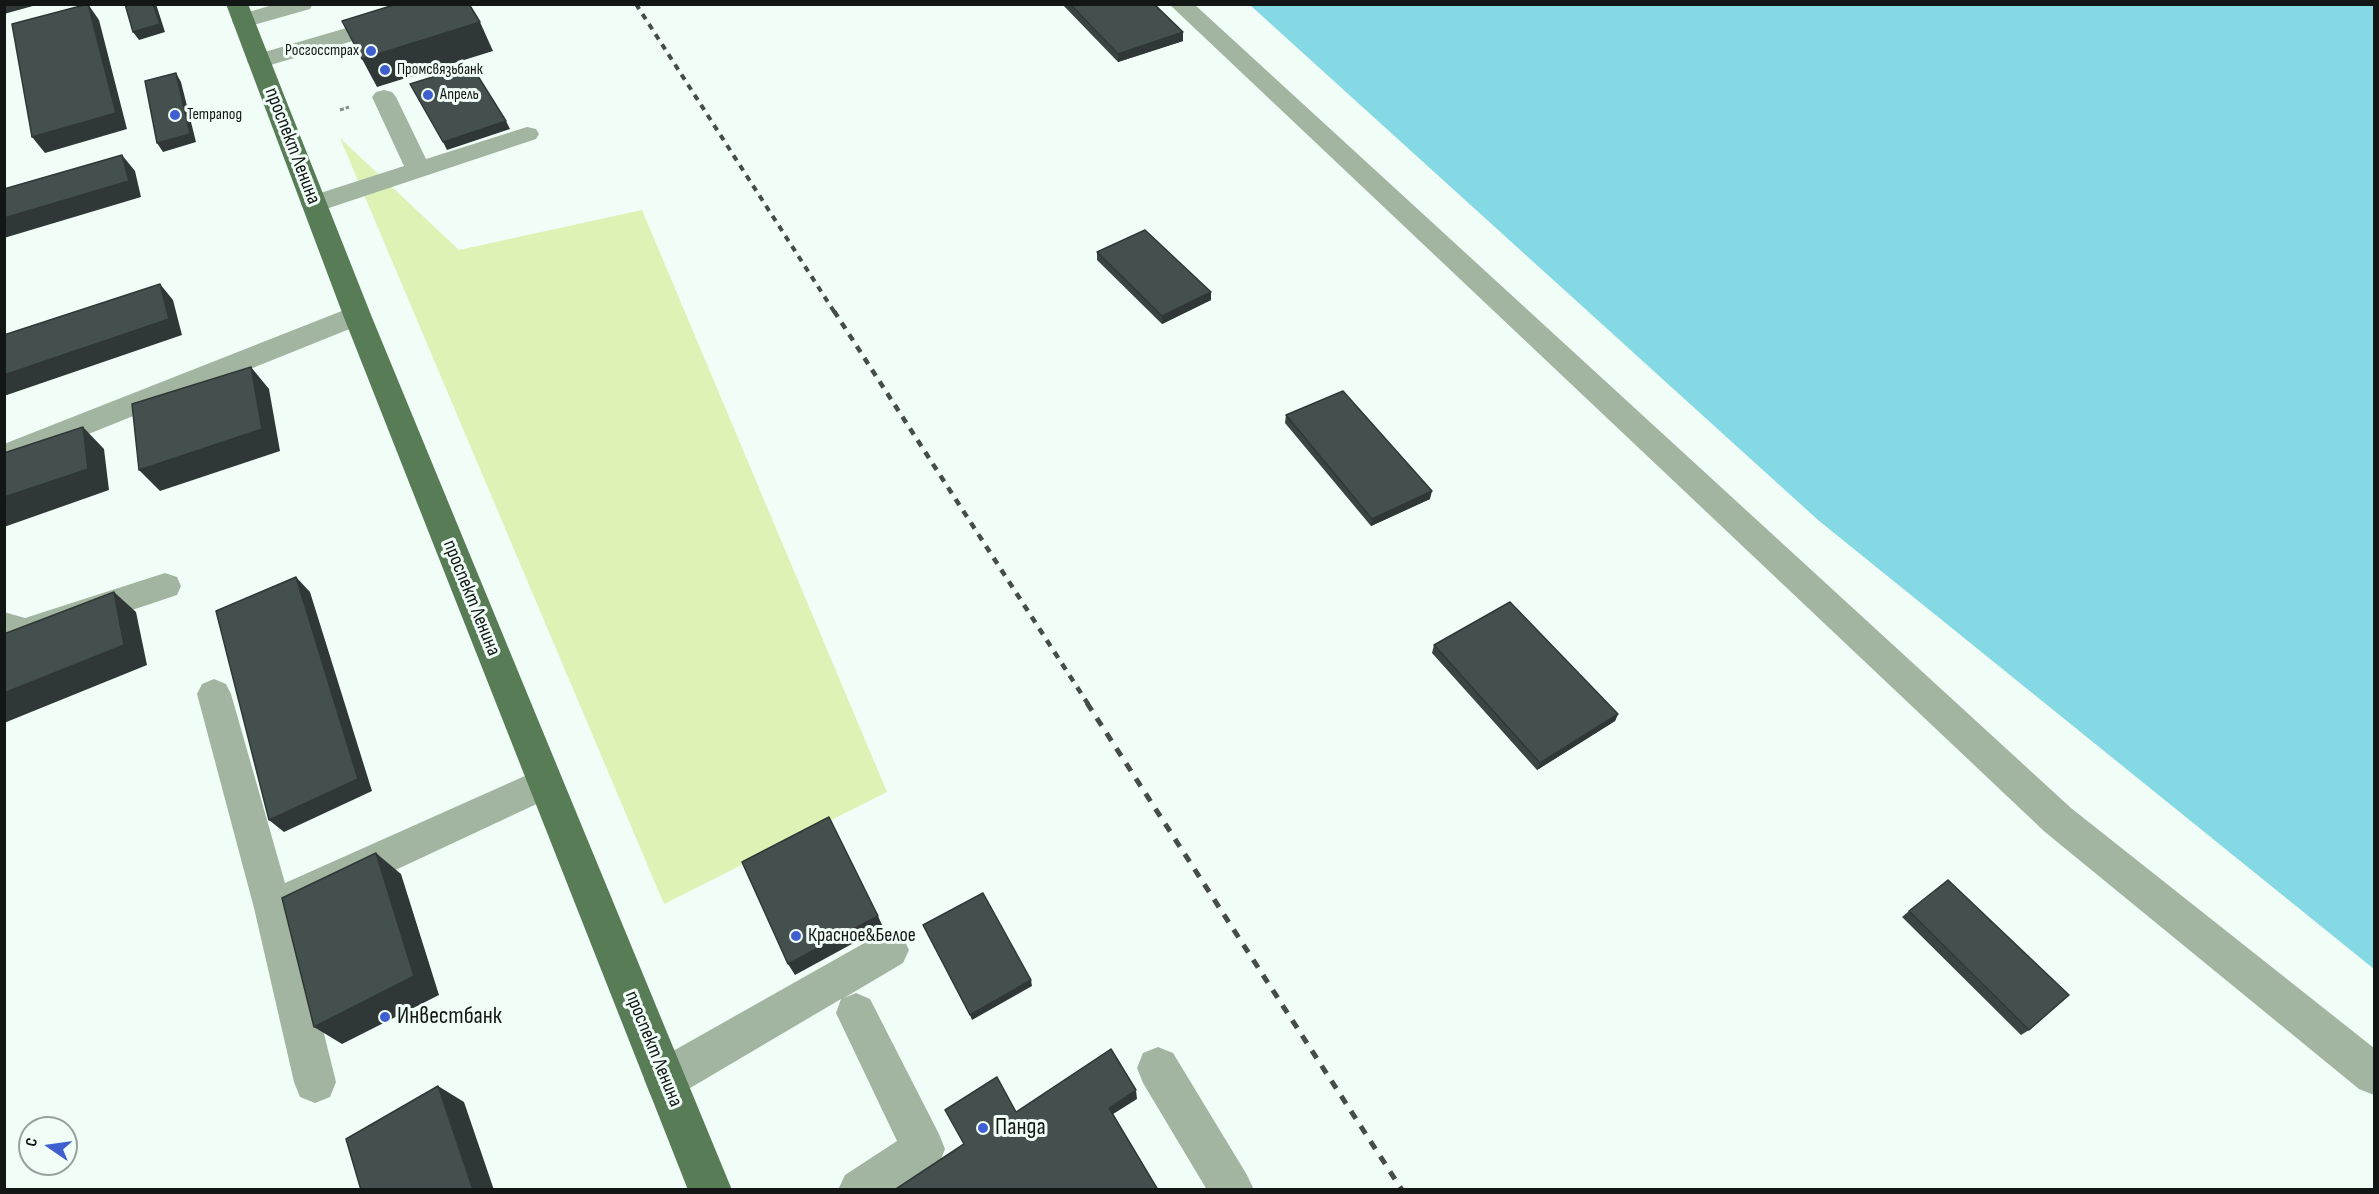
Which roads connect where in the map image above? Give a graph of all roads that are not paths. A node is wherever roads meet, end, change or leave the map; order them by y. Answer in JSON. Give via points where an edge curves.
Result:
{"nodes":[{"id":1,"x":302,"y":4,"type":"edge"},
{"id":2,"x":454,"y":4,"type":"edge"},
{"id":3,"x":1180,"y":4,"type":"edge"},
{"id":4,"x":240,"y":13,"type":"edge"},
{"id":5,"x":259,"y":61,"type":"junction"},
{"id":6,"x":384,"y":97,"type":"dead end"},
{"id":7,"x":527,"y":134,"type":"dead end"},
{"id":8,"x":419,"y":170,"type":"junction"},
{"id":9,"x":314,"y":204,"type":"junction"},
{"id":10,"x":357,"y":315,"type":"junction"},
{"id":11,"x":4,"y":457,"type":"edge"},
{"id":12,"x":165,"y":586,"type":"dead end"},
{"id":13,"x":4,"y":626,"type":"edge"},
{"id":14,"x":214,"y":694,"type":"dead end"},
{"id":15,"x":545,"y":783,"type":"junction"},
{"id":16,"x":273,"y":908,"type":"junction"},
{"id":17,"x":890,"y":950,"type":"dead end"},
{"id":18,"x":856,"y":1013,"type":"dead end"},
{"id":19,"x":1158,"y":1068,"type":"dead end"},
{"id":20,"x":2374,"y":1074,"type":"edge"},
{"id":21,"x":665,"y":1079,"type":"junction"},
{"id":22,"x":315,"y":1082,"type":"dead end"},
{"id":23,"x":710,"y":1190,"type":"edge"},
{"id":24,"x":860,"y":1190,"type":"edge"},
{"id":25,"x":1232,"y":1190,"type":"edge"}],
"edges":[{"from":1,"to":4,"type":"lane"},
{"from":2,"to":5,"type":"lane"},
{"from":3,"to":20,"type":"lane","via":[[2058,820]]},
{"from":4,"to":5,"type":"main road","name":"проспект Ленина"},
{"from":5,"to":9,"type":"main road","name":"проспект Ленина"},
{"from":6,"to":8,"type":"lane"},
{"from":7,"to":8,"type":"lane"},
{"from":8,"to":9,"type":"lane"},
{"from":9,"to":10,"type":"main road","name":"проспект Ленина"},
{"from":10,"to":11,"type":"lane"},
{"from":10,"to":15,"type":"main road","name":"проспект Ленина"},
{"from":12,"to":13,"type":"lane","via":[[25,632]]},
{"from":14,"to":16,"type":"lane"},
{"from":15,"to":16,"type":"lane"},
{"from":15,"to":21,"type":"main road","name":"проспект Ленина"},
{"from":16,"to":22,"type":"lane"},
{"from":17,"to":21,"type":"lane"},
{"from":18,"to":24,"type":"lane","via":[[924,1149]]},
{"from":19,"to":25,"type":"lane"},
{"from":21,"to":23,"type":"main road","name":"проспект Ленина"}]}
